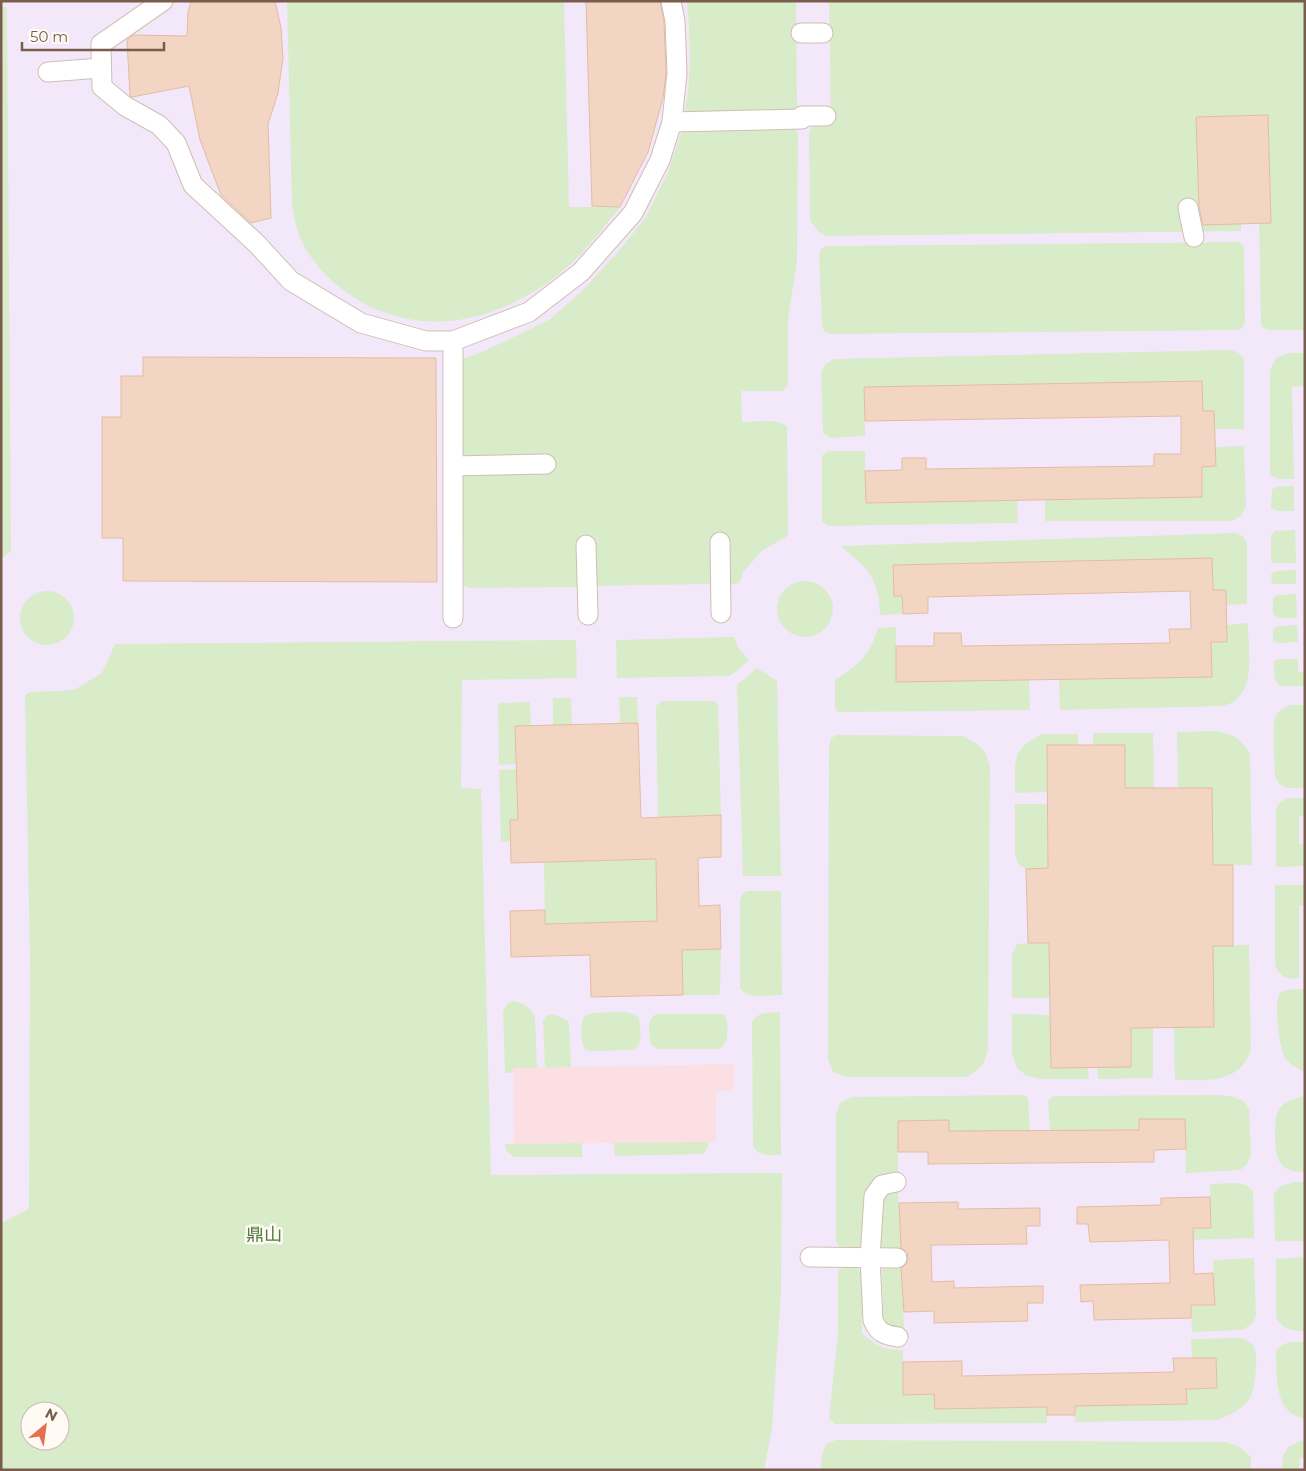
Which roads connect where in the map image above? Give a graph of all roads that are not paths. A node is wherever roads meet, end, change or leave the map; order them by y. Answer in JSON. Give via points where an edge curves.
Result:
{"nodes":[{"id":1,"x":163,"y":1,"type":"edge"},
{"id":2,"x":671,"y":1,"type":"edge"},
{"id":3,"x":801,"y":33,"type":"dead end"},
{"id":4,"x":824,"y":33,"type":"dead end"},
{"id":5,"x":101,"y":68,"type":"junction"},
{"id":6,"x":48,"y":72,"type":"dead end"},
{"id":7,"x":826,"y":116,"type":"dead end"},
{"id":8,"x":672,"y":122,"type":"junction"},
{"id":9,"x":1188,"y":208,"type":"dead end"},
{"id":10,"x":1194,"y":237,"type":"dead end"},
{"id":11,"x":453,"y":341,"type":"junction"},
{"id":12,"x":546,"y":464,"type":"dead end"},
{"id":13,"x":453,"y":466,"type":"junction"},
{"id":14,"x":720,"y":542,"type":"dead end"},
{"id":15,"x":586,"y":545,"type":"dead end"},
{"id":16,"x":721,"y":613,"type":"dead end"},
{"id":17,"x":588,"y":615,"type":"dead end"},
{"id":18,"x":453,"y":618,"type":"dead end"},
{"id":19,"x":896,"y":1182,"type":"dead end"},
{"id":20,"x":810,"y":1257,"type":"dead end"},
{"id":21,"x":870,"y":1258,"type":"junction"},
{"id":22,"x":897,"y":1258,"type":"dead end"},
{"id":23,"x":898,"y":1337,"type":"dead end"}],
"edges":[{"from":1,"to":5,"type":"street","via":[[101,44]]},
{"from":2,"to":8,"type":"street","via":[[677,73]]},
{"from":3,"to":4,"type":"street"},
{"from":5,"to":6,"type":"street"},
{"from":5,"to":11,"type":"street","via":[[102,88],[125,106],[159,125],[176,143],[193,185],[257,244],[291,281],[361,323],[426,341]]},
{"from":7,"to":8,"type":"street"},
{"from":8,"to":11,"type":"street","via":[[660,160],[633,213],[581,272],[529,312]]},
{"from":9,"to":10,"type":"street"},
{"from":11,"to":13,"type":"street"},
{"from":12,"to":13,"type":"street"},
{"from":13,"to":18,"type":"street"},
{"from":14,"to":16,"type":"street"},
{"from":15,"to":17,"type":"street"},
{"from":19,"to":21,"type":"street","via":[[882,1185],[874,1196]]},
{"from":20,"to":21,"type":"street"},
{"from":21,"to":22,"type":"street"},
{"from":21,"to":23,"type":"street","via":[[873,1320],[876,1328],[886,1335]]}]}
